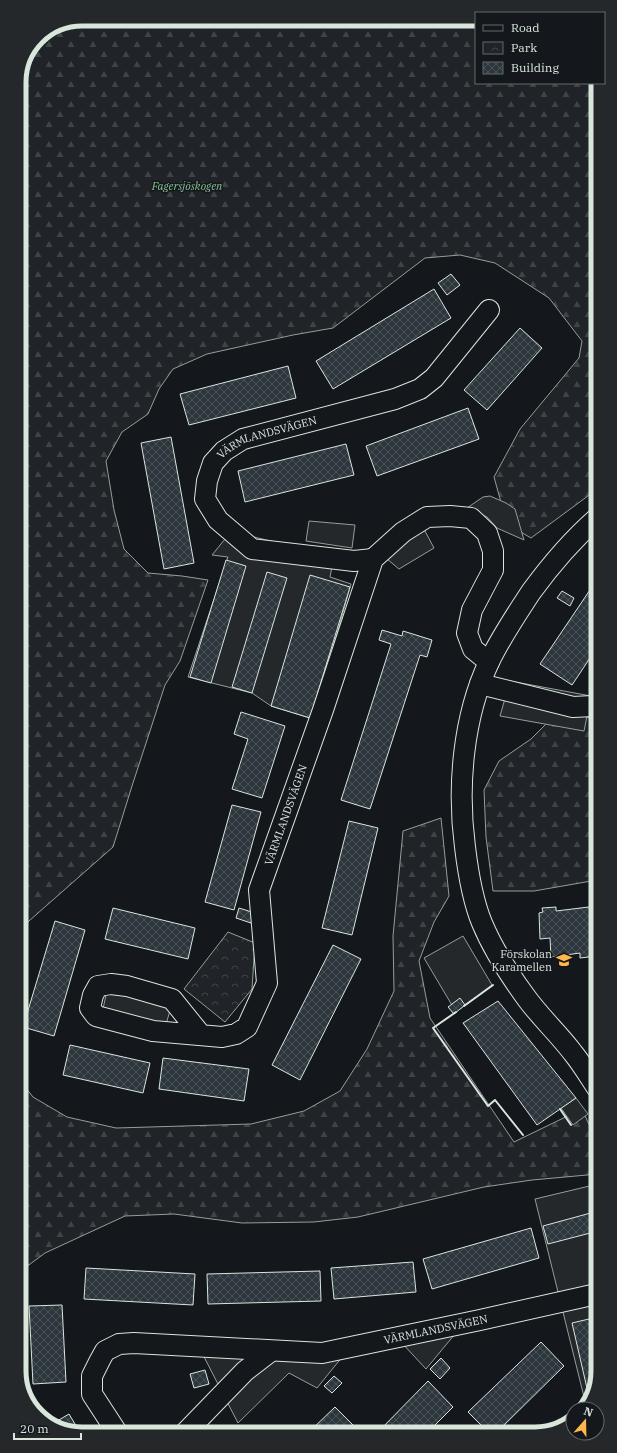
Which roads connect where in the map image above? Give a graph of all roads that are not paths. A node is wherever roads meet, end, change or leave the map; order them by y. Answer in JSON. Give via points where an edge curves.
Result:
{"nodes":[{"id":1,"x":489,"y":310,"type":"dead end"},
{"id":2,"x":591,"y":523,"type":"edge"},
{"id":3,"x":373,"y":559,"type":"junction"},
{"id":4,"x":489,"y":662,"type":"junction"},
{"id":5,"x":480,"y":684,"type":"junction"},
{"id":6,"x":591,"y":706,"type":"edge"},
{"id":7,"x":201,"y":1035,"type":"junction"},
{"id":8,"x":591,"y":1079,"type":"edge"},
{"id":9,"x":591,"y":1295,"type":"edge"},
{"id":10,"x":271,"y":1351,"type":"junction"},
{"id":11,"x":113,"y":1427,"type":"edge"},
{"id":12,"x":191,"y":1427,"type":"edge"}],
"edges":[{"from":1,"to":3,"type":"street","name":"VÄRMLANDSVÄGEN","via":[[434,378],[420,389],[395,399],[243,439],[224,451],[213,463],[205,499],[218,520],[252,549],[354,561]]},
{"from":2,"to":4,"type":"street","via":[[547,571],[511,621]]},
{"from":3,"to":4,"type":"street","name":"VÄRMLANDSVÄGEN","via":[[402,532],[427,517],[471,518],[487,533],[493,551],[493,570],[472,610],[468,633],[473,649]]},
{"from":3,"to":7,"type":"street","name":"VÄRMLANDSVÄGEN","via":[[259,890],[268,983],[247,1027],[236,1034],[222,1037]]},
{"from":4,"to":5,"type":"street"},
{"from":5,"to":6,"type":"street","via":[[573,707]]},
{"from":5,"to":8,"type":"street","via":[[470,719],[462,778],[461,805],[469,877],[482,922],[502,960],[525,996],[574,1053]]},
{"from":7,"to":7,"type":"street","name":"VÄRMLANDSVÄGEN","via":[[172,999],[111,984],[98,986],[93,995],[90,1008],[96,1016],[153,1031]]},
{"from":9,"to":10,"type":"street","name":"VÄRMLANDSVÄGEN","via":[[322,1353]]},
{"from":10,"to":11,"type":"street","name":"VÄRMLANDSVÄGEN","via":[[119,1344],[105,1352],[92,1376],[92,1394]]},
{"from":10,"to":12,"type":"street","via":[[245,1371]]}]}
